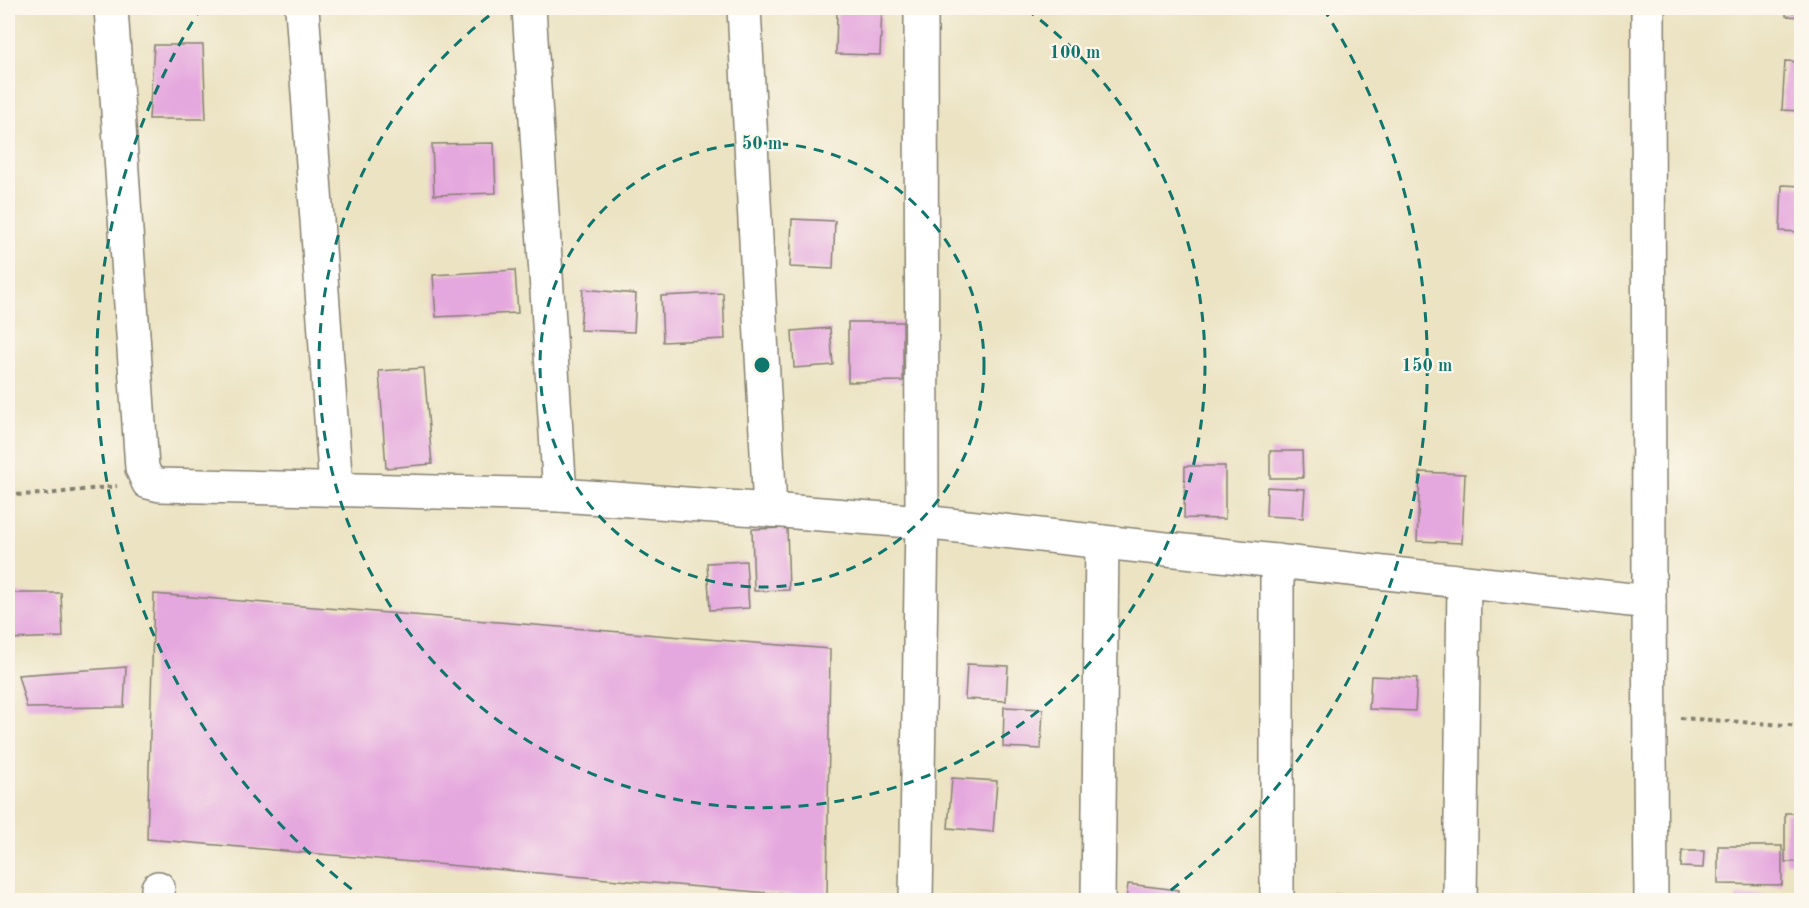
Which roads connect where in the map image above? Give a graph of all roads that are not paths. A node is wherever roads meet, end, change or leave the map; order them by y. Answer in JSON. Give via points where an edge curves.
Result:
{"nodes":[{"id":1,"x":111,"y":8,"type":"edge"},
{"id":2,"x":302,"y":8,"type":"edge"},
{"id":3,"x":529,"y":8,"type":"edge"},
{"id":4,"x":744,"y":8,"type":"edge"},
{"id":5,"x":921,"y":8,"type":"edge"},
{"id":6,"x":1648,"y":8,"type":"edge"},
{"id":7,"x":336,"y":489,"type":"junction"},
{"id":8,"x":560,"y":495,"type":"junction"},
{"id":9,"x":770,"y":510,"type":"junction"},
{"id":10,"x":922,"y":522,"type":"junction"},
{"id":11,"x":1102,"y":542,"type":"junction"},
{"id":12,"x":1277,"y":561,"type":"junction"},
{"id":13,"x":1464,"y":582,"type":"junction"},
{"id":14,"x":1649,"y":602,"type":"junction"},
{"id":15,"x":916,"y":900,"type":"edge"},
{"id":16,"x":1098,"y":900,"type":"edge"},
{"id":17,"x":1276,"y":900,"type":"edge"},
{"id":18,"x":1460,"y":900,"type":"edge"},
{"id":19,"x":1651,"y":900,"type":"edge"}],
"edges":[{"from":1,"to":7,"type":"street","via":[[142,468],[148,482]]},
{"from":2,"to":7,"type":"street"},
{"from":3,"to":8,"type":"street"},
{"from":4,"to":9,"type":"street"},
{"from":5,"to":10,"type":"street"},
{"from":6,"to":14,"type":"street"},
{"from":7,"to":8,"type":"street"},
{"from":8,"to":9,"type":"street"},
{"from":9,"to":10,"type":"street"},
{"from":10,"to":11,"type":"street"},
{"from":10,"to":15,"type":"street"},
{"from":11,"to":12,"type":"street"},
{"from":11,"to":16,"type":"street"},
{"from":12,"to":13,"type":"street"},
{"from":12,"to":17,"type":"street"},
{"from":13,"to":14,"type":"street"},
{"from":13,"to":18,"type":"street"},
{"from":14,"to":19,"type":"street"}]}
